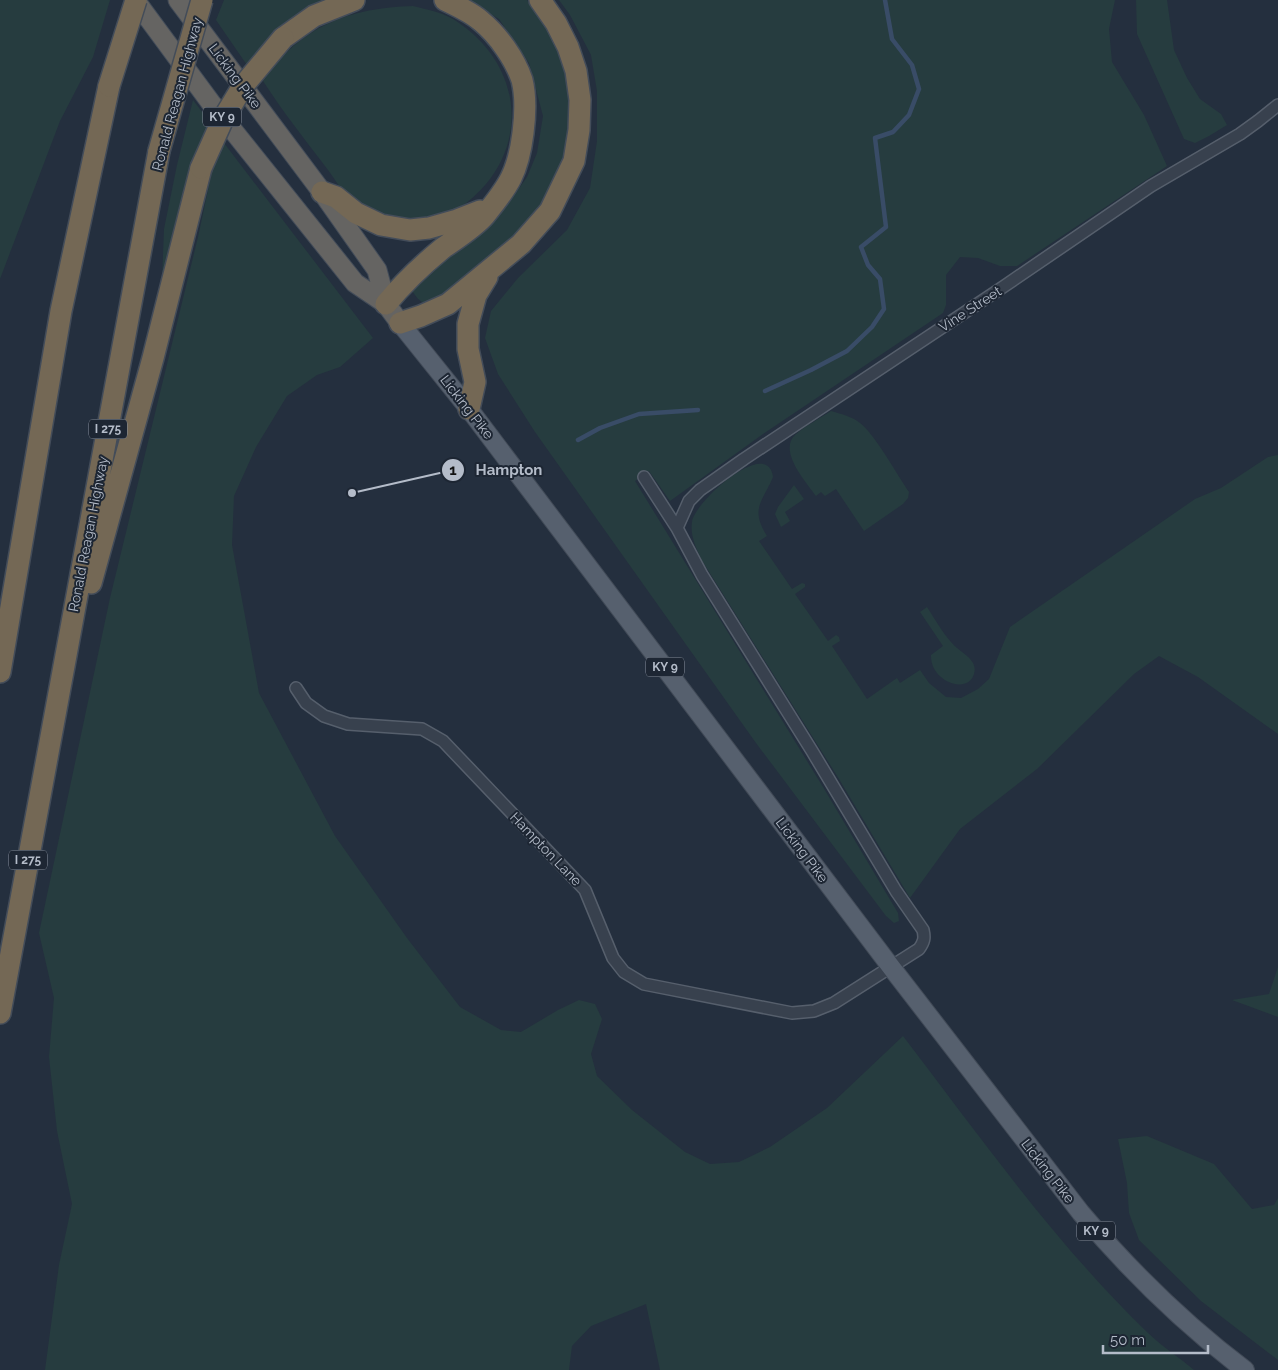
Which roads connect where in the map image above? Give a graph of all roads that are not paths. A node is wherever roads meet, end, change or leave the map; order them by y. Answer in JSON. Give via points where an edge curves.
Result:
{"nodes":[{"id":1,"x":135,"y":0,"type":"edge"},
{"id":2,"x":178,"y":0,"type":"edge"},
{"id":3,"x":202,"y":0,"type":"edge"},
{"id":4,"x":354,"y":0,"type":"edge"},
{"id":5,"x":445,"y":0,"type":"edge"},
{"id":6,"x":540,"y":0,"type":"edge"},
{"id":7,"x":1278,"y":105,"type":"edge"},
{"id":8,"x":322,"y":192,"type":"junction"},
{"id":9,"x":490,"y":208,"type":"junction"},
{"id":10,"x":494,"y":266,"type":"junction"},
{"id":11,"x":386,"y":304,"type":"junction"},
{"id":12,"x":400,"y":323,"type":"junction"},
{"id":13,"x":468,"y":409,"type":"junction"},
{"id":14,"x":644,"y":477,"type":"dead end"},
{"id":15,"x":677,"y":528,"type":"junction"},
{"id":16,"x":0,"y":672,"type":"edge"},
{"id":17,"x":296,"y":688,"type":"dead end"},
{"id":18,"x":56,"y":706,"type":"junction"},
{"id":19,"x":891,"y":967,"type":"junction"},
{"id":20,"x":0,"y":1013,"type":"edge"},
{"id":21,"x":1245,"y":1370,"type":"edge"}],
"edges":[{"from":1,"to":11,"type":"highway","name":"Licking Pike","number":"KY 9","via":[[211,103],[356,283]]},
{"from":1,"to":16,"type":"highway","bridge":true,"via":[[109,86],[61,311]]},
{"from":2,"to":8,"type":"highway","name":"Licking Pike","number":"KY 9"},
{"from":3,"to":18,"type":"highway","name":"Ronald Reagan Highway","number":"I 275","bridge":true,"via":[[159,151]]},
{"from":4,"to":18,"type":"highway","bridge":true,"via":[[314,16],[283,38],[243,86],[222,121],[201,168],[153,358]]},
{"from":5,"to":9,"type":"highway","via":[[481,20],[507,50],[522,81],[524,119],[518,160],[511,178]]},
{"from":6,"to":10,"type":"highway","via":[[556,23],[576,71],[580,100],[574,161],[550,211],[521,244]]},
{"from":7,"to":15,"type":"street","name":"Vine Street","via":[[1252,126],[1152,186],[744,458],[689,501]]},
{"from":8,"to":9,"type":"highway","via":[[336,197],[356,213],[381,226],[410,230],[429,228]]},
{"from":8,"to":11,"type":"highway","name":"Licking Pike","number":"KY 9","via":[[377,270]]},
{"from":9,"to":11,"type":"highway","via":[[484,217],[406,279]]},
{"from":10,"to":12,"type":"highway","via":[[448,304]]},
{"from":10,"to":13,"type":"highway","via":[[476,295],[468,324],[468,349],[476,382]]},
{"from":11,"to":12,"type":"highway","name":"Licking Pike","number":"KY 9"},
{"from":12,"to":13,"type":"main road","name":"Licking Pike","number":"KY 9"},
{"from":13,"to":19,"type":"main road","name":"Licking Pike","number":"KY 9"},
{"from":14,"to":15,"type":"street"},
{"from":15,"to":19,"type":"street","name":"Hampton Lane","via":[[708,584],[923,930],[922,945]]},
{"from":17,"to":19,"type":"street","name":"Hampton Lane","via":[[306,703],[324,716],[348,724],[422,729],[443,741],[585,890],[614,958],[624,972],[644,984],[792,1013],[814,1011],[834,1003]]},
{"from":18,"to":20,"type":"highway","name":"Ronald Reagan Highway","number":"I 275"},
{"from":19,"to":21,"type":"main road","name":"Licking Pike","number":"KY 9","via":[[1111,1248],[1182,1319]]}]}
